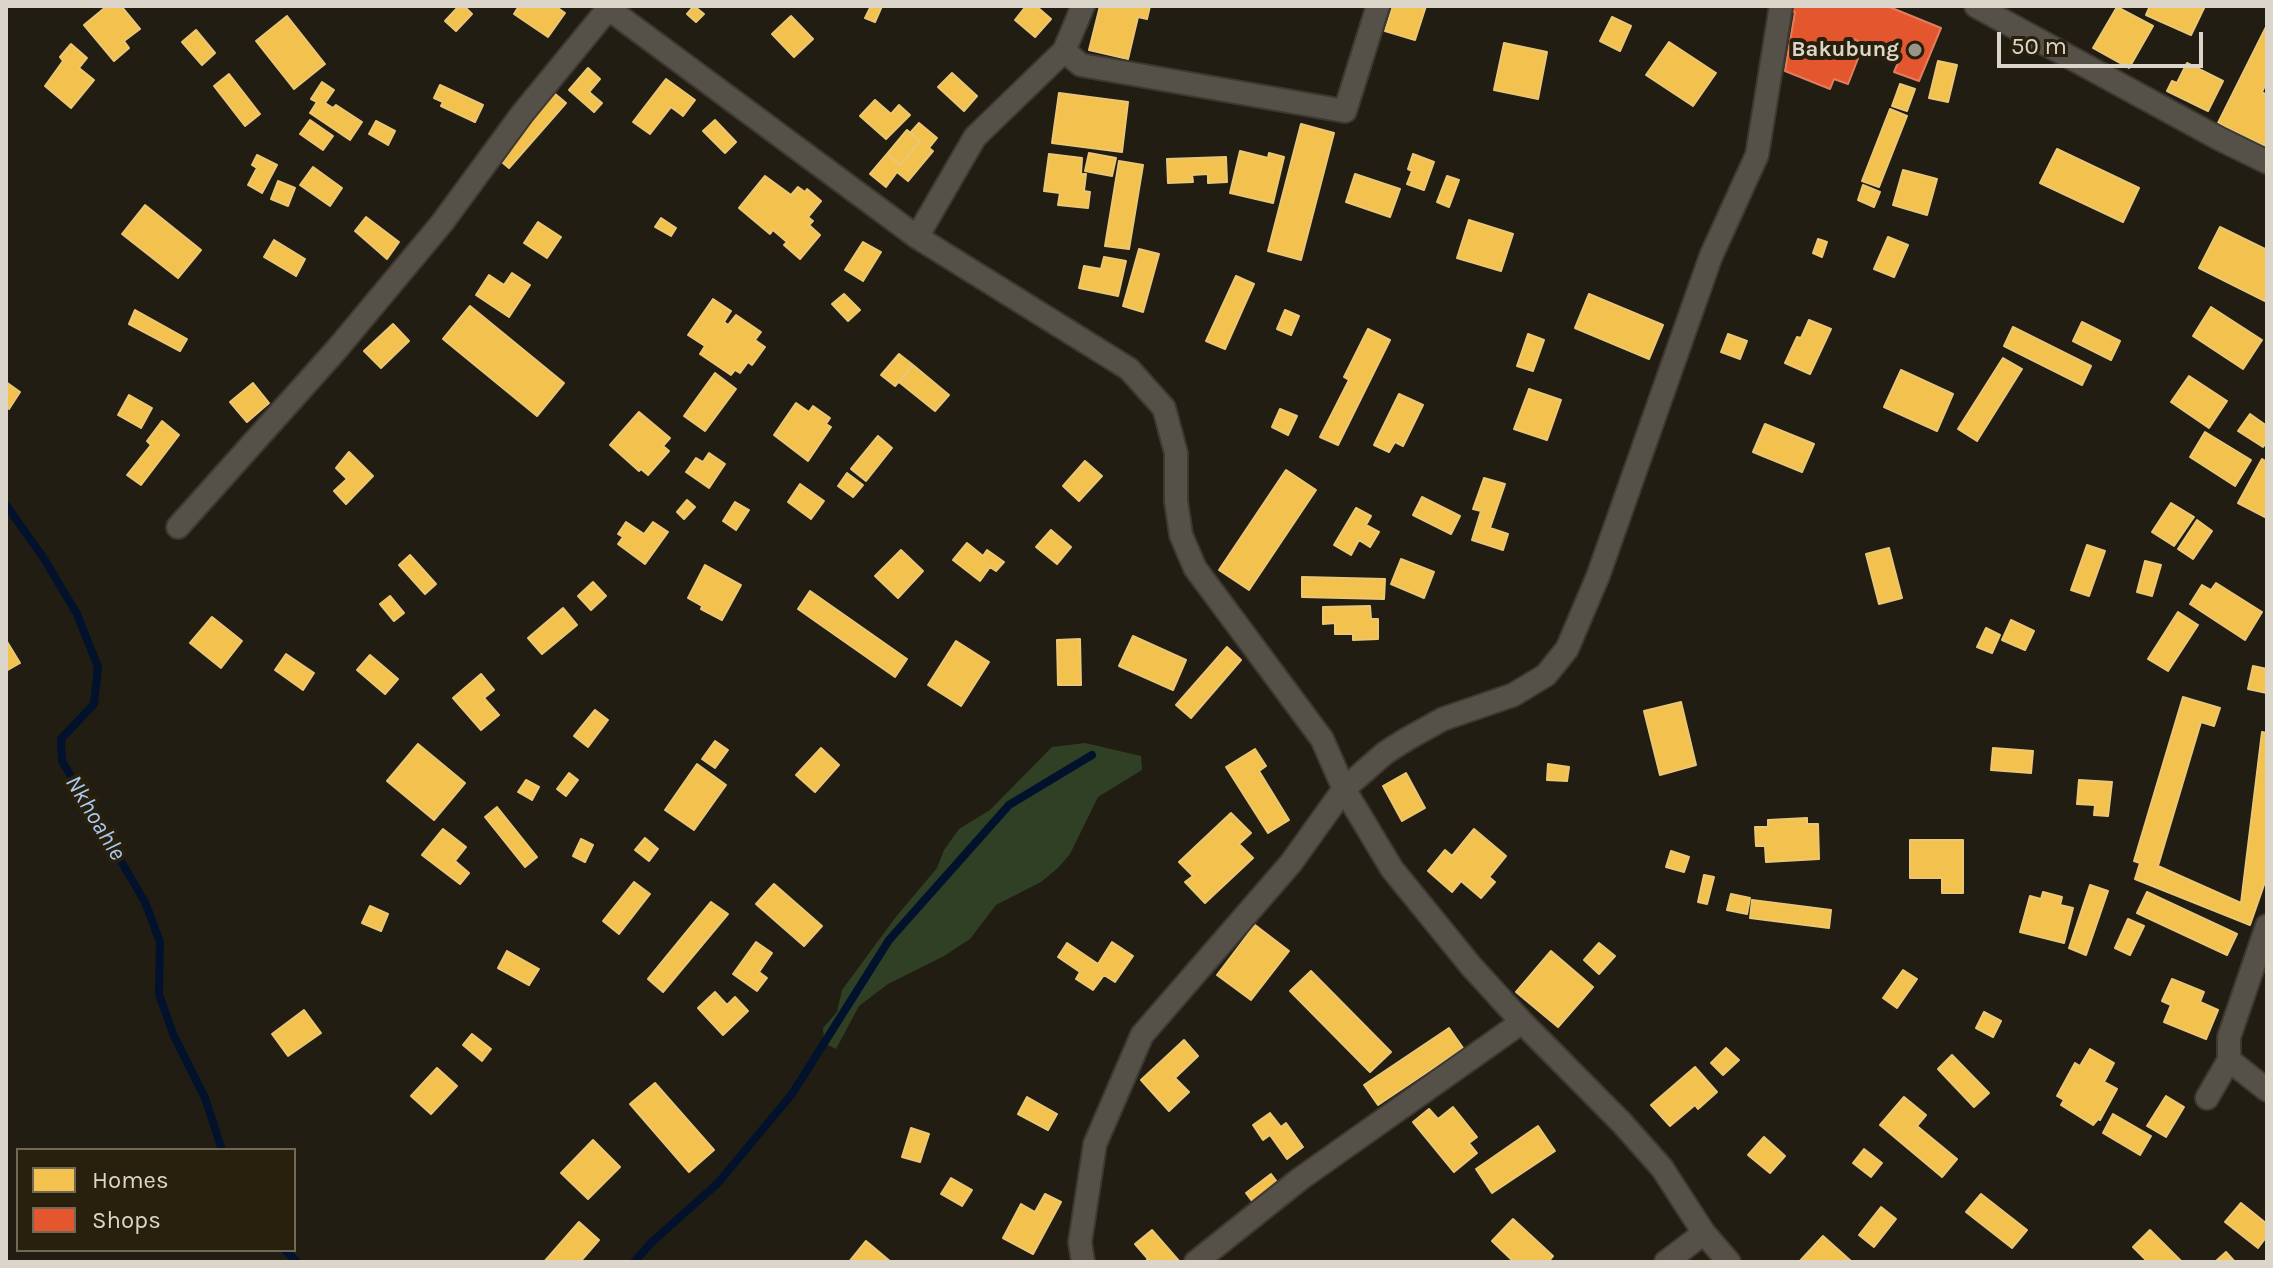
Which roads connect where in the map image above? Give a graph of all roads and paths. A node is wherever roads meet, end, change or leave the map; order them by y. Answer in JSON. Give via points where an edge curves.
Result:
{"nodes":[{"id":1,"x":1083,"y":6,"type":"edge"},
{"id":2,"x":1378,"y":6,"type":"edge"},
{"id":3,"x":1781,"y":6,"type":"edge"},
{"id":4,"x":1976,"y":6,"type":"edge"},
{"id":5,"x":607,"y":7,"type":"edge"},
{"id":6,"x":1064,"y":51,"type":"junction"},
{"id":7,"x":2267,"y":162,"type":"edge"},
{"id":8,"x":917,"y":237,"type":"junction"},
{"id":9,"x":178,"y":527,"type":"dead end"},
{"id":10,"x":1344,"y":789,"type":"junction"},
{"id":11,"x":2267,"y":926,"type":"edge"},
{"id":12,"x":1522,"y":1022,"type":"junction"},
{"id":13,"x":2229,"y":1060,"type":"junction"},
{"id":14,"x":2267,"y":1090,"type":"edge"},
{"id":15,"x":2207,"y":1098,"type":"dead end"},
{"id":16,"x":1704,"y":1233,"type":"junction"},
{"id":17,"x":1083,"y":1262,"type":"edge"},
{"id":18,"x":1196,"y":1262,"type":"edge"},
{"id":19,"x":1666,"y":1262,"type":"edge"},
{"id":20,"x":1729,"y":1262,"type":"edge"}],
"edges":[{"from":1,"to":6,"type":"street"},
{"from":2,"to":6,"type":"street","via":[[1345,111],[1081,65]]},
{"from":3,"to":10,"type":"street","via":[[1757,155],[1711,256],[1567,649],[1546,675],[1513,695],[1443,719],[1407,739]]},
{"from":4,"to":7,"type":"street"},
{"from":5,"to":8,"type":"street"},
{"from":5,"to":9,"type":"street","via":[[442,223]]},
{"from":6,"to":8,"type":"street","via":[[975,137]]},
{"from":8,"to":10,"type":"street","via":[[1129,369],[1164,408],[1176,453],[1181,535],[1195,568],[1322,739]]},
{"from":10,"to":12,"type":"street","via":[[1392,869]]},
{"from":10,"to":17,"type":"street","via":[[1291,863],[1142,1035],[1095,1144],[1080,1242]]},
{"from":11,"to":13,"type":"street","via":[[2229,1037]]},
{"from":12,"to":16,"type":"street","via":[[1662,1168]]},
{"from":12,"to":18,"type":"street","via":[[1300,1179]]},
{"from":13,"to":14,"type":"street"},
{"from":13,"to":15,"type":"street"},
{"from":16,"to":19,"type":"street"},
{"from":16,"to":20,"type":"street"}]}
